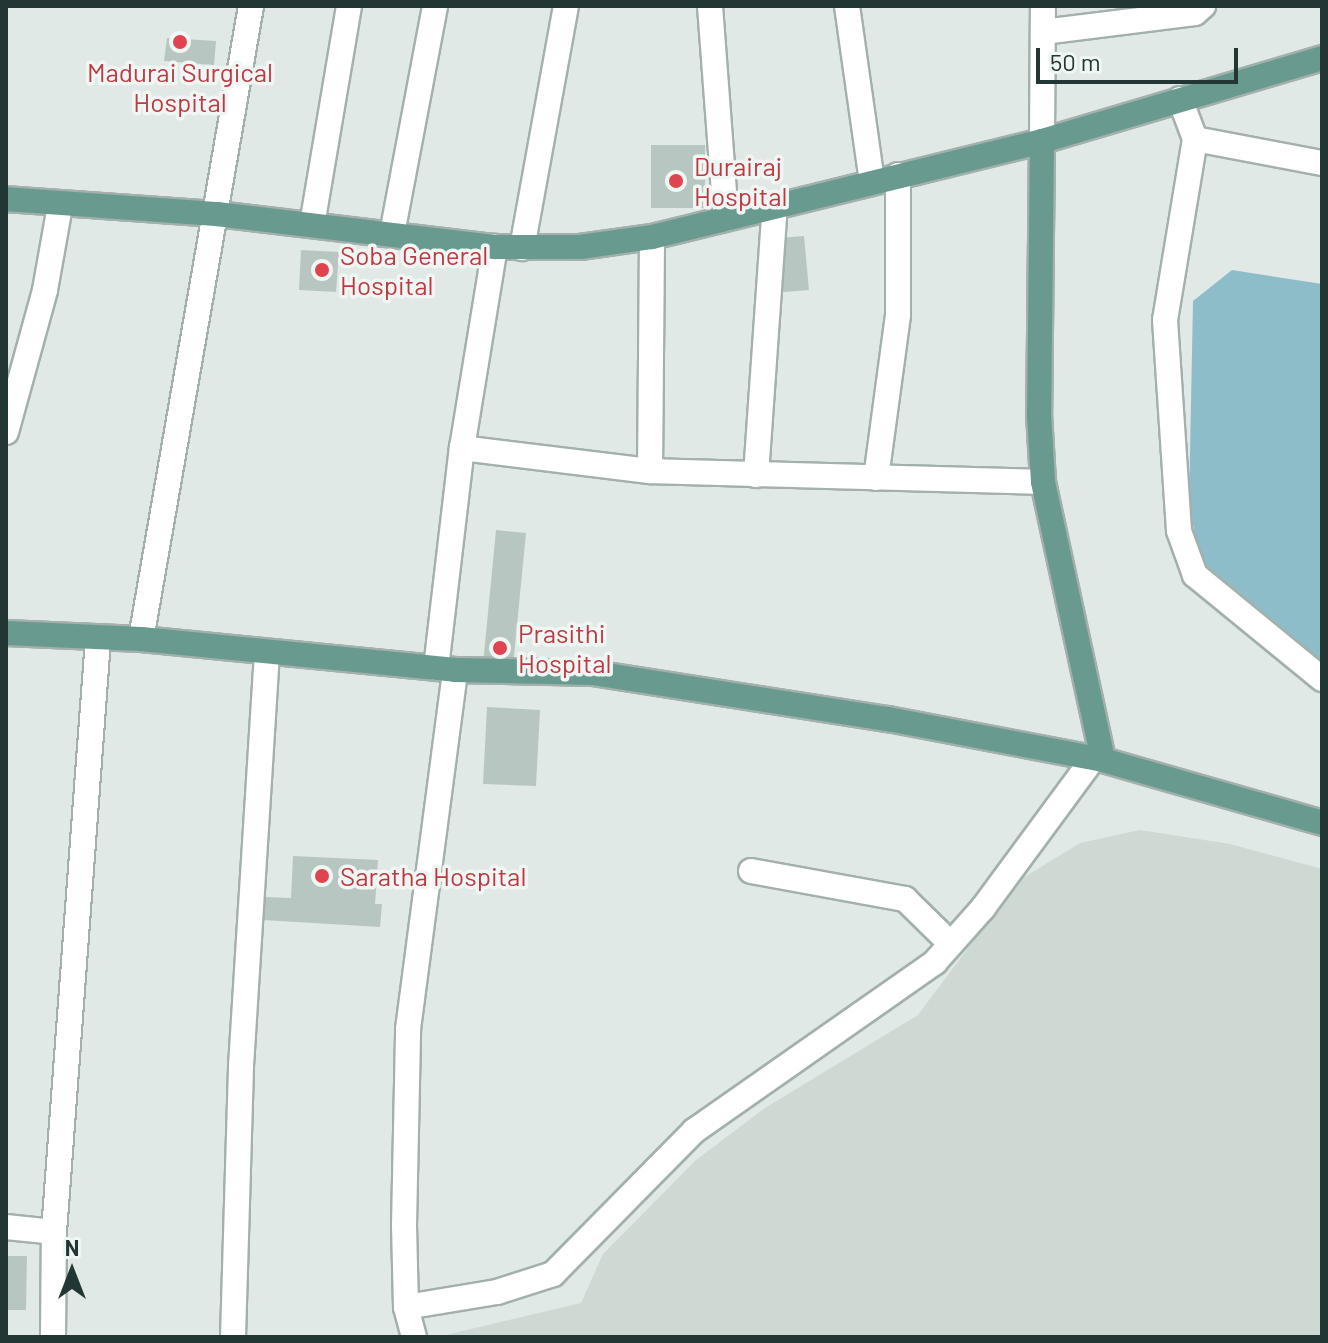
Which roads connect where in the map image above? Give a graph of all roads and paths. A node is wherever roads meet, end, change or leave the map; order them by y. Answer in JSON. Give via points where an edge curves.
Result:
{"nodes":[{"id":1,"x":251,"y":6,"type":"edge"},
{"id":2,"x":349,"y":6,"type":"edge"},
{"id":3,"x":435,"y":6,"type":"edge"},
{"id":4,"x":566,"y":6,"type":"edge"},
{"id":5,"x":710,"y":6,"type":"edge"},
{"id":6,"x":847,"y":6,"type":"edge"},
{"id":7,"x":1043,"y":6,"type":"edge"},
{"id":8,"x":1203,"y":6,"type":"edge"},
{"id":9,"x":1043,"y":32,"type":"junction"},
{"id":10,"x":1322,"y":58,"type":"edge"},
{"id":11,"x":1180,"y":99,"type":"junction"},
{"id":12,"x":1195,"y":139,"type":"junction"},
{"id":13,"x":1042,"y":141,"type":"junction"},
{"id":14,"x":1322,"y":163,"type":"edge"},
{"id":15,"x":898,"y":175,"type":"junction"},
{"id":16,"x":872,"y":182,"type":"junction"},
{"id":17,"x":6,"y":199,"type":"edge"},
{"id":18,"x":60,"y":206,"type":"junction"},
{"id":19,"x":775,"y":206,"type":"junction"},
{"id":20,"x":217,"y":214,"type":"junction"},
{"id":21,"x":726,"y":218,"type":"junction"},
{"id":22,"x":312,"y":225,"type":"junction"},
{"id":23,"x":392,"y":234,"type":"junction"},
{"id":24,"x":652,"y":237,"type":"junction"},
{"id":25,"x":495,"y":247,"type":"junction"},
{"id":26,"x":522,"y":248,"type":"junction"},
{"id":27,"x":6,"y":432,"type":"edge"},
{"id":28,"x":462,"y":448,"type":"junction"},
{"id":29,"x":650,"y":471,"type":"junction"},
{"id":30,"x":756,"y":475,"type":"junction"},
{"id":31,"x":876,"y":478,"type":"junction"},
{"id":32,"x":1043,"y":482,"type":"junction"},
{"id":33,"x":6,"y":633,"type":"edge"},
{"id":34,"x":141,"y":639,"type":"junction"},
{"id":35,"x":98,"y":640,"type":"junction"},
{"id":36,"x":267,"y":655,"type":"junction"},
{"id":37,"x":445,"y":669,"type":"junction"},
{"id":38,"x":1322,"y":679,"type":"edge"},
{"id":39,"x":1097,"y":760,"type":"junction"},
{"id":40,"x":1322,"y":823,"type":"edge"},
{"id":41,"x":751,"y":871,"type":"dead end"},
{"id":42,"x":951,"y":944,"type":"junction"},
{"id":43,"x":6,"y":1227,"type":"edge"},
{"id":44,"x":54,"y":1232,"type":"junction"},
{"id":45,"x":406,"y":1307,"type":"junction"},
{"id":46,"x":53,"y":1337,"type":"edge"},
{"id":47,"x":233,"y":1337,"type":"edge"},
{"id":48,"x":414,"y":1337,"type":"edge"}],
"edges":[{"from":1,"to":20,"type":"street"},
{"from":2,"to":22,"type":"street"},
{"from":3,"to":23,"type":"street"},
{"from":4,"to":26,"type":"street"},
{"from":5,"to":21,"type":"street"},
{"from":6,"to":16,"type":"street"},
{"from":7,"to":9,"type":"street"},
{"from":8,"to":9,"type":"street","via":[[1195,13]]},
{"from":9,"to":13,"type":"street"},
{"from":10,"to":11,"type":"main road"},
{"from":11,"to":12,"type":"street"},
{"from":11,"to":13,"type":"main road"},
{"from":12,"to":14,"type":"street"},
{"from":12,"to":38,"type":"street","via":[[1165,320],[1179,531],[1195,575]]},
{"from":13,"to":15,"type":"main road"},
{"from":13,"to":32,"type":"main road"},
{"from":15,"to":16,"type":"main road"},
{"from":15,"to":31,"type":"street","via":[[898,315]]},
{"from":16,"to":19,"type":"main road"},
{"from":17,"to":18,"type":"main road"},
{"from":18,"to":20,"type":"main road"},
{"from":18,"to":27,"type":"street","via":[[45,290]]},
{"from":19,"to":21,"type":"main road"},
{"from":19,"to":30,"type":"street"},
{"from":20,"to":22,"type":"main road"},
{"from":20,"to":34,"type":"street"},
{"from":21,"to":24,"type":"main road"},
{"from":22,"to":23,"type":"main road"},
{"from":23,"to":25,"type":"main road"},
{"from":24,"to":26,"type":"main road"},
{"from":24,"to":29,"type":"street"},
{"from":25,"to":26,"type":"main road"},
{"from":25,"to":28,"type":"street"},
{"from":28,"to":29,"type":"street"},
{"from":28,"to":37,"type":"street"},
{"from":29,"to":30,"type":"street"},
{"from":30,"to":31,"type":"street"},
{"from":31,"to":32,"type":"street"},
{"from":32,"to":39,"type":"main road"},
{"from":33,"to":35,"type":"main road"},
{"from":34,"to":35,"type":"main road"},
{"from":34,"to":36,"type":"main road"},
{"from":35,"to":44,"type":"street"},
{"from":36,"to":37,"type":"main road"},
{"from":36,"to":47,"type":"street","via":[[241,1066]]},
{"from":37,"to":39,"type":"main road","via":[[593,673],[888,719]]},
{"from":37,"to":45,"type":"street","via":[[408,1029]]},
{"from":39,"to":40,"type":"main road"},
{"from":39,"to":42,"type":"street"},
{"from":41,"to":42,"type":"street","via":[[905,899]]},
{"from":42,"to":45,"type":"street","via":[[880,1005],[694,1131],[553,1274],[497,1292]]},
{"from":43,"to":44,"type":"street"},
{"from":44,"to":46,"type":"street"},
{"from":45,"to":48,"type":"street"}]}
